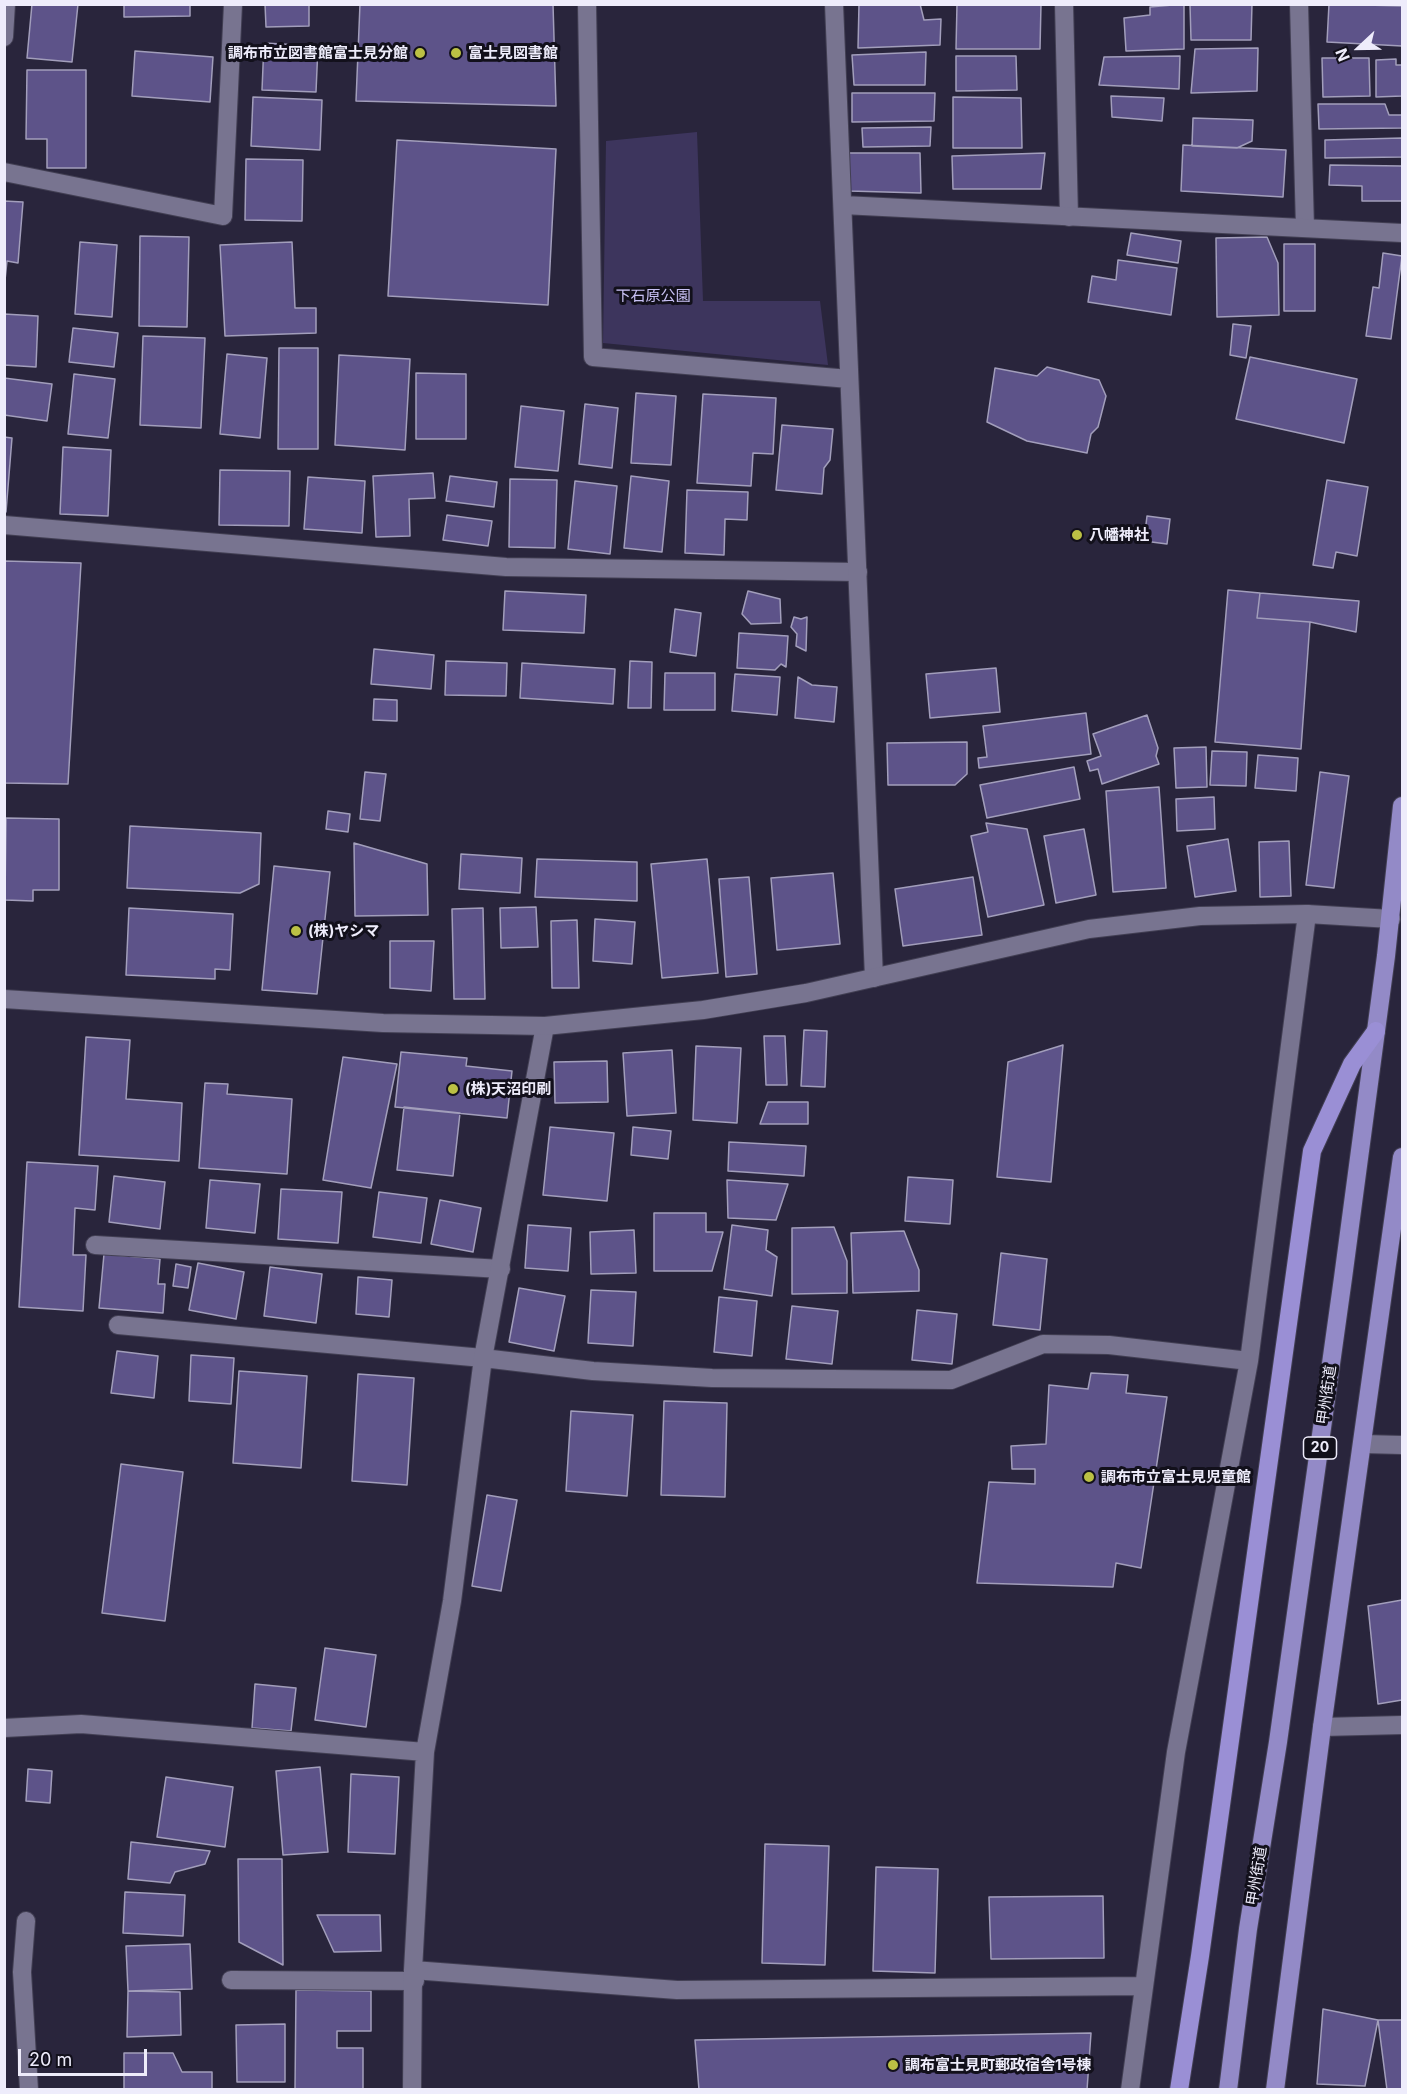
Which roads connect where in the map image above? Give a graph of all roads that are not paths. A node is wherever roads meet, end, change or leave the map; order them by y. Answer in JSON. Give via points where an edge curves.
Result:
{"nodes":[{"id":1,"x":6,"y":4,"type":"edge"},
{"id":2,"x":233,"y":4,"type":"edge"},
{"id":3,"x":587,"y":4,"type":"edge"},
{"id":4,"x":834,"y":4,"type":"edge"},
{"id":5,"x":1064,"y":4,"type":"edge"},
{"id":6,"x":1299,"y":4,"type":"edge"},
{"id":7,"x":4,"y":37,"type":"edge"},
{"id":8,"x":4,"y":172,"type":"edge"},
{"id":9,"x":843,"y":205,"type":"junction"},
{"id":10,"x":1069,"y":216,"type":"junction"},
{"id":11,"x":1305,"y":228,"type":"junction"},
{"id":12,"x":1402,"y":233,"type":"edge"},
{"id":13,"x":849,"y":379,"type":"junction"},
{"id":14,"x":4,"y":525,"type":"edge"},
{"id":15,"x":858,"y":572,"type":"junction"},
{"id":16,"x":1402,"y":806,"type":"edge"},
{"id":17,"x":1307,"y":914,"type":"junction"},
{"id":18,"x":1391,"y":919,"type":"junction"},
{"id":19,"x":874,"y":978,"type":"junction"},
{"id":20,"x":4,"y":999,"type":"edge"},
{"id":21,"x":545,"y":1026,"type":"junction"},
{"id":22,"x":1376,"y":1031,"type":"junction"},
{"id":23,"x":1402,"y":1157,"type":"edge"},
{"id":24,"x":95,"y":1245,"type":"dead end"},
{"id":25,"x":501,"y":1269,"type":"junction"},
{"id":26,"x":118,"y":1325,"type":"dead end"},
{"id":27,"x":483,"y":1358,"type":"junction"},
{"id":28,"x":1249,"y":1361,"type":"junction"},
{"id":29,"x":1363,"y":1444,"type":"junction"},
{"id":30,"x":1402,"y":1445,"type":"edge"},
{"id":31,"x":1402,"y":1725,"type":"edge"},
{"id":32,"x":1322,"y":1727,"type":"junction"},
{"id":33,"x":4,"y":1728,"type":"edge"},
{"id":34,"x":425,"y":1752,"type":"junction"},
{"id":35,"x":26,"y":1921,"type":"dead end"},
{"id":36,"x":414,"y":1975,"type":"junction"},
{"id":37,"x":231,"y":1980,"type":"dead end"},
{"id":38,"x":1144,"y":1986,"type":"junction"},
{"id":39,"x":29,"y":2090,"type":"edge"},
{"id":40,"x":412,"y":2090,"type":"edge"},
{"id":41,"x":1130,"y":2090,"type":"edge"},
{"id":42,"x":1179,"y":2090,"type":"edge"},
{"id":43,"x":1228,"y":2090,"type":"edge"},
{"id":44,"x":1275,"y":2090,"type":"edge"}],
"edges":[{"from":1,"to":7,"type":"street"},
{"from":2,"to":8,"type":"street","via":[[223,216]]},
{"from":3,"to":13,"type":"street","via":[[593,357]]},
{"from":4,"to":9,"type":"street"},
{"from":5,"to":10,"type":"street"},
{"from":6,"to":11,"type":"street"},
{"from":9,"to":10,"type":"street"},
{"from":9,"to":13,"type":"street"},
{"from":10,"to":11,"type":"street"},
{"from":11,"to":12,"type":"street"},
{"from":13,"to":15,"type":"street"},
{"from":14,"to":15,"type":"street","via":[[506,567]]},
{"from":15,"to":19,"type":"street"},
{"from":16,"to":18,"type":"highway","name":"甲州街道","number":"20"},
{"from":17,"to":18,"type":"street"},
{"from":17,"to":19,"type":"street","via":[[1200,916],[1089,929]]},
{"from":17,"to":28,"type":"street"},
{"from":18,"to":22,"type":"highway","name":"甲州街道","number":"20"},
{"from":19,"to":21,"type":"street","via":[[704,1010]]},
{"from":20,"to":21,"type":"street","via":[[383,1023]]},
{"from":21,"to":25,"type":"street"},
{"from":22,"to":42,"type":"highway","via":[[1352,1064],[1312,1150]]},
{"from":22,"to":43,"type":"highway","name":"甲州街道","number":"20"},
{"from":23,"to":29,"type":"highway"},
{"from":24,"to":25,"type":"street"},
{"from":25,"to":27,"type":"street"},
{"from":26,"to":27,"type":"street"},
{"from":27,"to":28,"type":"street","via":[[593,1371],[712,1378],[951,1380],[1043,1344],[1109,1345]]},
{"from":27,"to":34,"type":"street","via":[[452,1601]]},
{"from":28,"to":38,"type":"street","via":[[1176,1752]]},
{"from":29,"to":30,"type":"street"},
{"from":29,"to":32,"type":"highway"},
{"from":31,"to":32,"type":"street"},
{"from":32,"to":44,"type":"highway"},
{"from":33,"to":34,"type":"street","via":[[81,1724]]},
{"from":34,"to":36,"type":"street"},
{"from":35,"to":39,"type":"street","via":[[22,1972]]},
{"from":36,"to":37,"type":"street"},
{"from":36,"to":38,"type":"street","via":[[677,1990]]},
{"from":36,"to":40,"type":"street"},
{"from":38,"to":41,"type":"street"}]}
